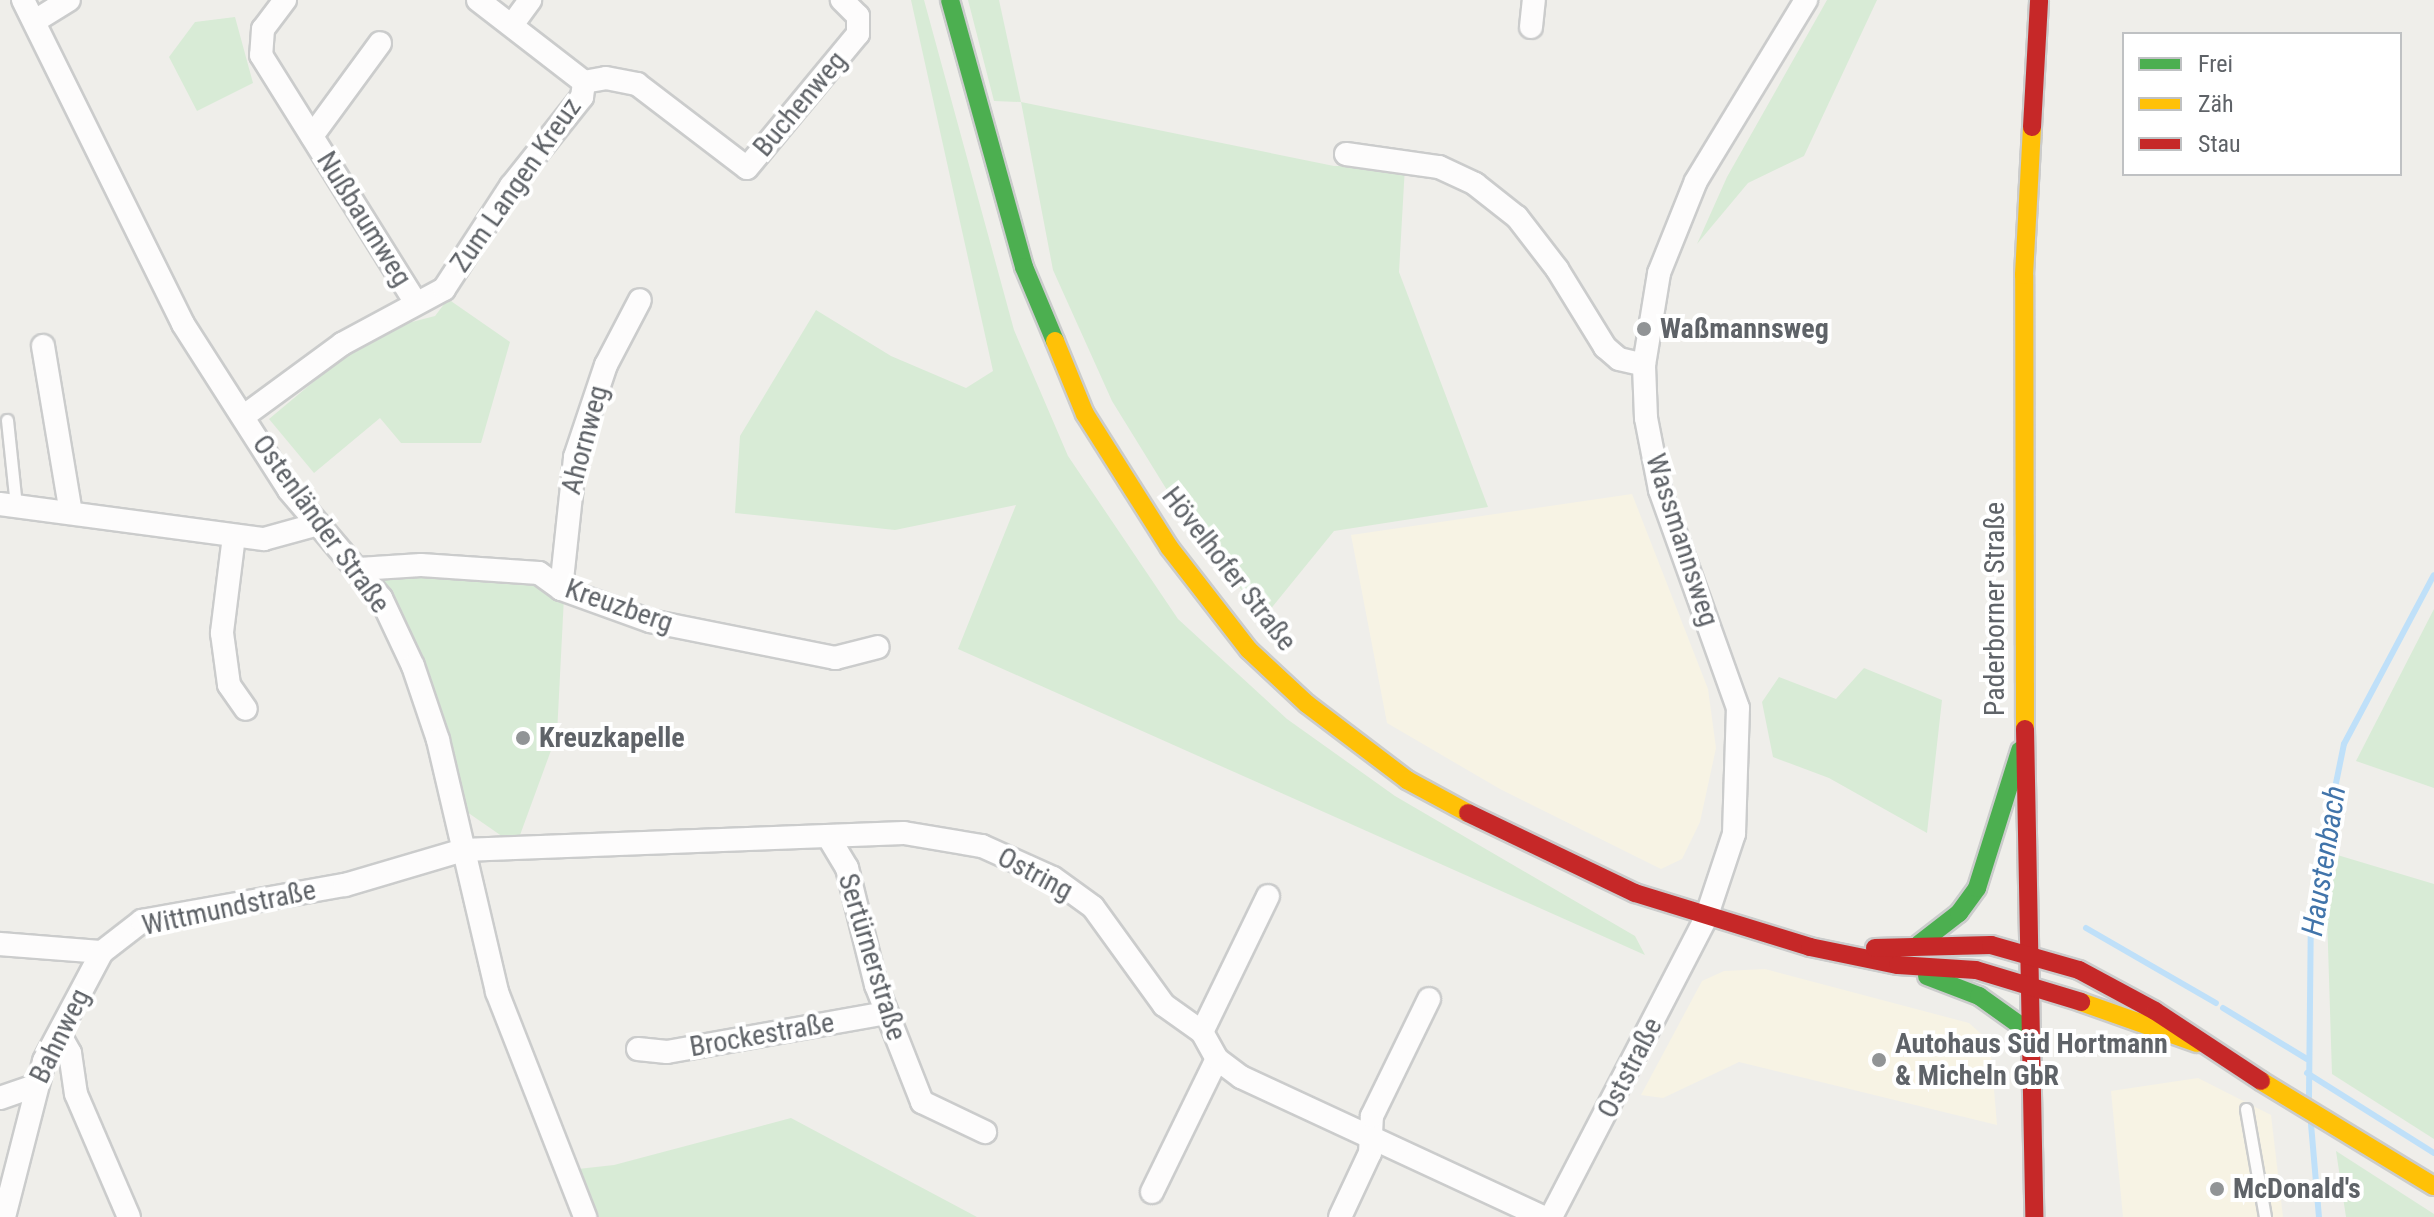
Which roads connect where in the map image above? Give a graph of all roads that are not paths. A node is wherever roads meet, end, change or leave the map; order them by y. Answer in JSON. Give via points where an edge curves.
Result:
{"nodes":[{"id":1,"x":23,"y":0,"type":"edge"},
{"id":2,"x":69,"y":0,"type":"edge"},
{"id":3,"x":285,"y":0,"type":"edge"},
{"id":4,"x":478,"y":0,"type":"edge"},
{"id":5,"x":530,"y":0,"type":"edge"},
{"id":6,"x":842,"y":0,"type":"edge"},
{"id":7,"x":950,"y":0,"type":"edge"},
{"id":8,"x":1534,"y":0,"type":"edge"},
{"id":9,"x":1805,"y":0,"type":"edge"},
{"id":10,"x":2039,"y":0,"type":"edge"},
{"id":11,"x":35,"y":21,"type":"junction"},
{"id":12,"x":512,"y":25,"type":"junction"},
{"id":13,"x":1531,"y":27,"type":"dead end"},
{"id":14,"x":380,"y":43,"type":"dead end"},
{"id":15,"x":584,"y":82,"type":"junction"},
{"id":16,"x":312,"y":136,"type":"junction"},
{"id":17,"x":1346,"y":154,"type":"dead end"},
{"id":18,"x":640,"y":300,"type":"dead end"},
{"id":19,"x":416,"y":303,"type":"junction"},
{"id":20,"x":43,"y":346,"type":"dead end"},
{"id":21,"x":1644,"y":365,"type":"junction"},
{"id":22,"x":244,"y":416,"type":"junction"},
{"id":23,"x":7,"y":420,"type":"dead end"},
{"id":24,"x":8,"y":505,"type":"edge"},
{"id":25,"x":71,"y":513,"type":"junction"},
{"id":26,"x":318,"y":524,"type":"junction"},
{"id":27,"x":234,"y":536,"type":"junction"},
{"id":28,"x":359,"y":569,"type":"junction"},
{"id":29,"x":561,"y":589,"type":"junction"},
{"id":30,"x":878,"y":647,"type":"dead end"},
{"id":31,"x":246,"y":709,"type":"dead end"},
{"id":32,"x":2024,"y":738,"type":"junction"},
{"id":33,"x":829,"y":838,"type":"junction"},
{"id":34,"x":463,"y":850,"type":"junction"},
{"id":35,"x":1268,"y":896,"type":"dead end"},
{"id":36,"x":1706,"y":918,"type":"junction"},
{"id":37,"x":0,"y":944,"type":"edge"},
{"id":38,"x":1919,"y":944,"type":"junction"},
{"id":39,"x":102,"y":952,"type":"junction"},
{"id":40,"x":1836,"y":952,"type":"junction"},
{"id":41,"x":2027,"y":952,"type":"junction"},
{"id":42,"x":1898,"y":965,"type":"junction"},
{"id":43,"x":2028,"y":983,"type":"junction"},
{"id":44,"x":1429,"y":999,"type":"dead end"},
{"id":45,"x":886,"y":1013,"type":"junction"},
{"id":46,"x":2028,"y":1031,"type":"junction"},
{"id":47,"x":1202,"y":1032,"type":"junction"},
{"id":48,"x":60,"y":1035,"type":"junction"},
{"id":49,"x":2197,"y":1043,"type":"junction"},
{"id":50,"x":638,"y":1049,"type":"dead end"},
{"id":51,"x":1217,"y":1059,"type":"junction"},
{"id":52,"x":35,"y":1086,"type":"junction"},
{"id":53,"x":0,"y":1098,"type":"edge"},
{"id":54,"x":2246,"y":1109,"type":"dead end"},
{"id":55,"x":985,"y":1132,"type":"dead end"},
{"id":56,"x":1370,"y":1134,"type":"junction"},
{"id":57,"x":2434,"y":1186,"type":"edge"},
{"id":58,"x":1152,"y":1192,"type":"dead end"},
{"id":59,"x":4,"y":1217,"type":"edge"},
{"id":60,"x":129,"y":1217,"type":"edge"},
{"id":61,"x":585,"y":1217,"type":"edge"},
{"id":62,"x":1340,"y":1217,"type":"edge"},
{"id":63,"x":1542,"y":1217,"type":"edge"},
{"id":64,"x":1551,"y":1217,"type":"edge"},
{"id":65,"x":2034,"y":1217,"type":"edge"},
{"id":66,"x":2265,"y":1217,"type":"edge"}],
"edges":[{"from":1,"to":11,"type":"street","name":"Ostenländer Straße"},
{"from":2,"to":11,"type":"street"},
{"from":3,"to":16,"type":"street","name":"Nußbaumweg","via":[[263,29],[261,55]]},
{"from":4,"to":12,"type":"street"},
{"from":5,"to":12,"type":"street"},
{"from":6,"to":15,"type":"street","name":"Buchenweg","via":[[858,16],[858,34],[747,168],[637,84],[606,78]]},
{"from":7,"to":36,"type":"main road","name":"Hövelhofer Straße","via":[[1024,267],[1085,414],[1169,547],[1249,650],[1307,704],[1407,780],[1519,840],[1635,893]]},
{"from":8,"to":13,"type":"street"},
{"from":9,"to":21,"type":"street","name":"Wassmannsweg","via":[[1696,181],[1659,273]]},
{"from":10,"to":32,"type":"main road","name":"Paderborner Straße","via":[[2024,275]]},
{"from":11,"to":22,"type":"street","name":"Ostenländer Straße","via":[[183,324]]},
{"from":12,"to":15,"type":"street"},
{"from":14,"to":16,"type":"street","name":"Nußbaumweg"},
{"from":15,"to":19,"type":"street","name":"Zum Langen Kreuz","via":[[582,97],[511,186],[444,289]]},
{"from":16,"to":19,"type":"street","name":"Nußbaumweg"},
{"from":17,"to":21,"type":"street","via":[[1439,167],[1475,184],[1517,217],[1605,347],[1619,359]]},
{"from":18,"to":29,"type":"street","name":"Ahornweg","via":[[606,365],[575,457]]},
{"from":19,"to":22,"type":"street","name":"Zum Langen Kreuz","via":[[342,344]]},
{"from":20,"to":25,"type":"street"},
{"from":21,"to":36,"type":"street","name":"Wassmannsweg","via":[[1655,474],[1738,708],[1734,834]]},
{"from":22,"to":26,"type":"street","name":"Ostenländer Straße","via":[[289,490]]},
{"from":23,"to":24,"type":"lane"},
{"from":24,"to":25,"type":"street"},
{"from":25,"to":27,"type":"street"},
{"from":26,"to":27,"type":"street","via":[[264,539]]},
{"from":26,"to":28,"type":"street","name":"Ostenländer Straße"},
{"from":27,"to":31,"type":"street","via":[[222,633],[229,685]]},
{"from":28,"to":29,"type":"street","name":"Kreuzberg","via":[[421,565],[539,573]]},
{"from":28,"to":34,"type":"street","name":"Ostenländer Straße","via":[[381,598],[413,666],[438,740]]},
{"from":29,"to":30,"type":"street","name":"Kreuzberg","via":[[650,621],[835,658]]},
{"from":32,"to":38,"type":"main road","via":[[1977,888],[1959,913]]},
{"from":32,"to":41,"type":"main road","name":"Paderborner Straße"},
{"from":33,"to":34,"type":"street","name":"Ostring"},
{"from":33,"to":45,"type":"street","name":"Sertürnerstraße","via":[[847,868]]},
{"from":33,"to":47,"type":"street","name":"Ostring","via":[[904,833],[982,846],[1053,878],[1093,907],[1164,1005]]},
{"from":34,"to":39,"type":"street","name":"Wittmundstraße","via":[[345,885],[142,921]]},
{"from":34,"to":61,"type":"street","name":"Ostenländer Straße","via":[[497,992]]},
{"from":35,"to":47,"type":"street"},
{"from":36,"to":40,"type":"main road","name":"Hövelhofer Straße"},
{"from":36,"to":64,"type":"street","name":"Oststraße"},
{"from":37,"to":39,"type":"street"},
{"from":38,"to":40,"type":"main road","name":"Hövelhofer Straße"},
{"from":38,"to":41,"type":"main road","name":"Hövelhofer Straße","via":[[1991,945]]},
{"from":39,"to":48,"type":"street","name":"Bahnweg"},
{"from":40,"to":42,"type":"main road","name":"Hövelhofer Straße"},
{"from":41,"to":43,"type":"main road","name":"Paderborner Straße"},
{"from":41,"to":49,"type":"main road","name":"Hövelhofer Straße","via":[[2079,970],[2155,1011]]},
{"from":42,"to":43,"type":"main road","name":"Hövelhofer Straße","via":[[1976,970]]},
{"from":42,"to":46,"type":"main road","via":[[1979,996]]},
{"from":43,"to":46,"type":"main road","name":"Paderborner Straße"},
{"from":43,"to":49,"type":"main road","name":"Hövelhofer Straße"},
{"from":44,"to":56,"type":"street","via":[[1372,1116]]},
{"from":45,"to":50,"type":"street","name":"Brockestraße","via":[[667,1052]]},
{"from":45,"to":55,"type":"street","name":"Sertürnerstraße","via":[[922,1102]]},
{"from":46,"to":65,"type":"main road","name":"Paderborner Straße"},
{"from":47,"to":51,"type":"street","name":"Ostring"},
{"from":48,"to":52,"type":"street","name":"Bahnweg"},
{"from":48,"to":60,"type":"street","via":[[70,1053],[76,1094]]},
{"from":49,"to":57,"type":"main road"},
{"from":51,"to":56,"type":"street","name":"Ostring","via":[[1241,1077]]},
{"from":51,"to":58,"type":"street"},
{"from":52,"to":53,"type":"street"},
{"from":52,"to":59,"type":"street","name":"Bahnweg"},
{"from":54,"to":66,"type":"lane"},
{"from":56,"to":62,"type":"street","via":[[1370,1153]]},
{"from":56,"to":63,"type":"street","name":"Ostring"}]}
